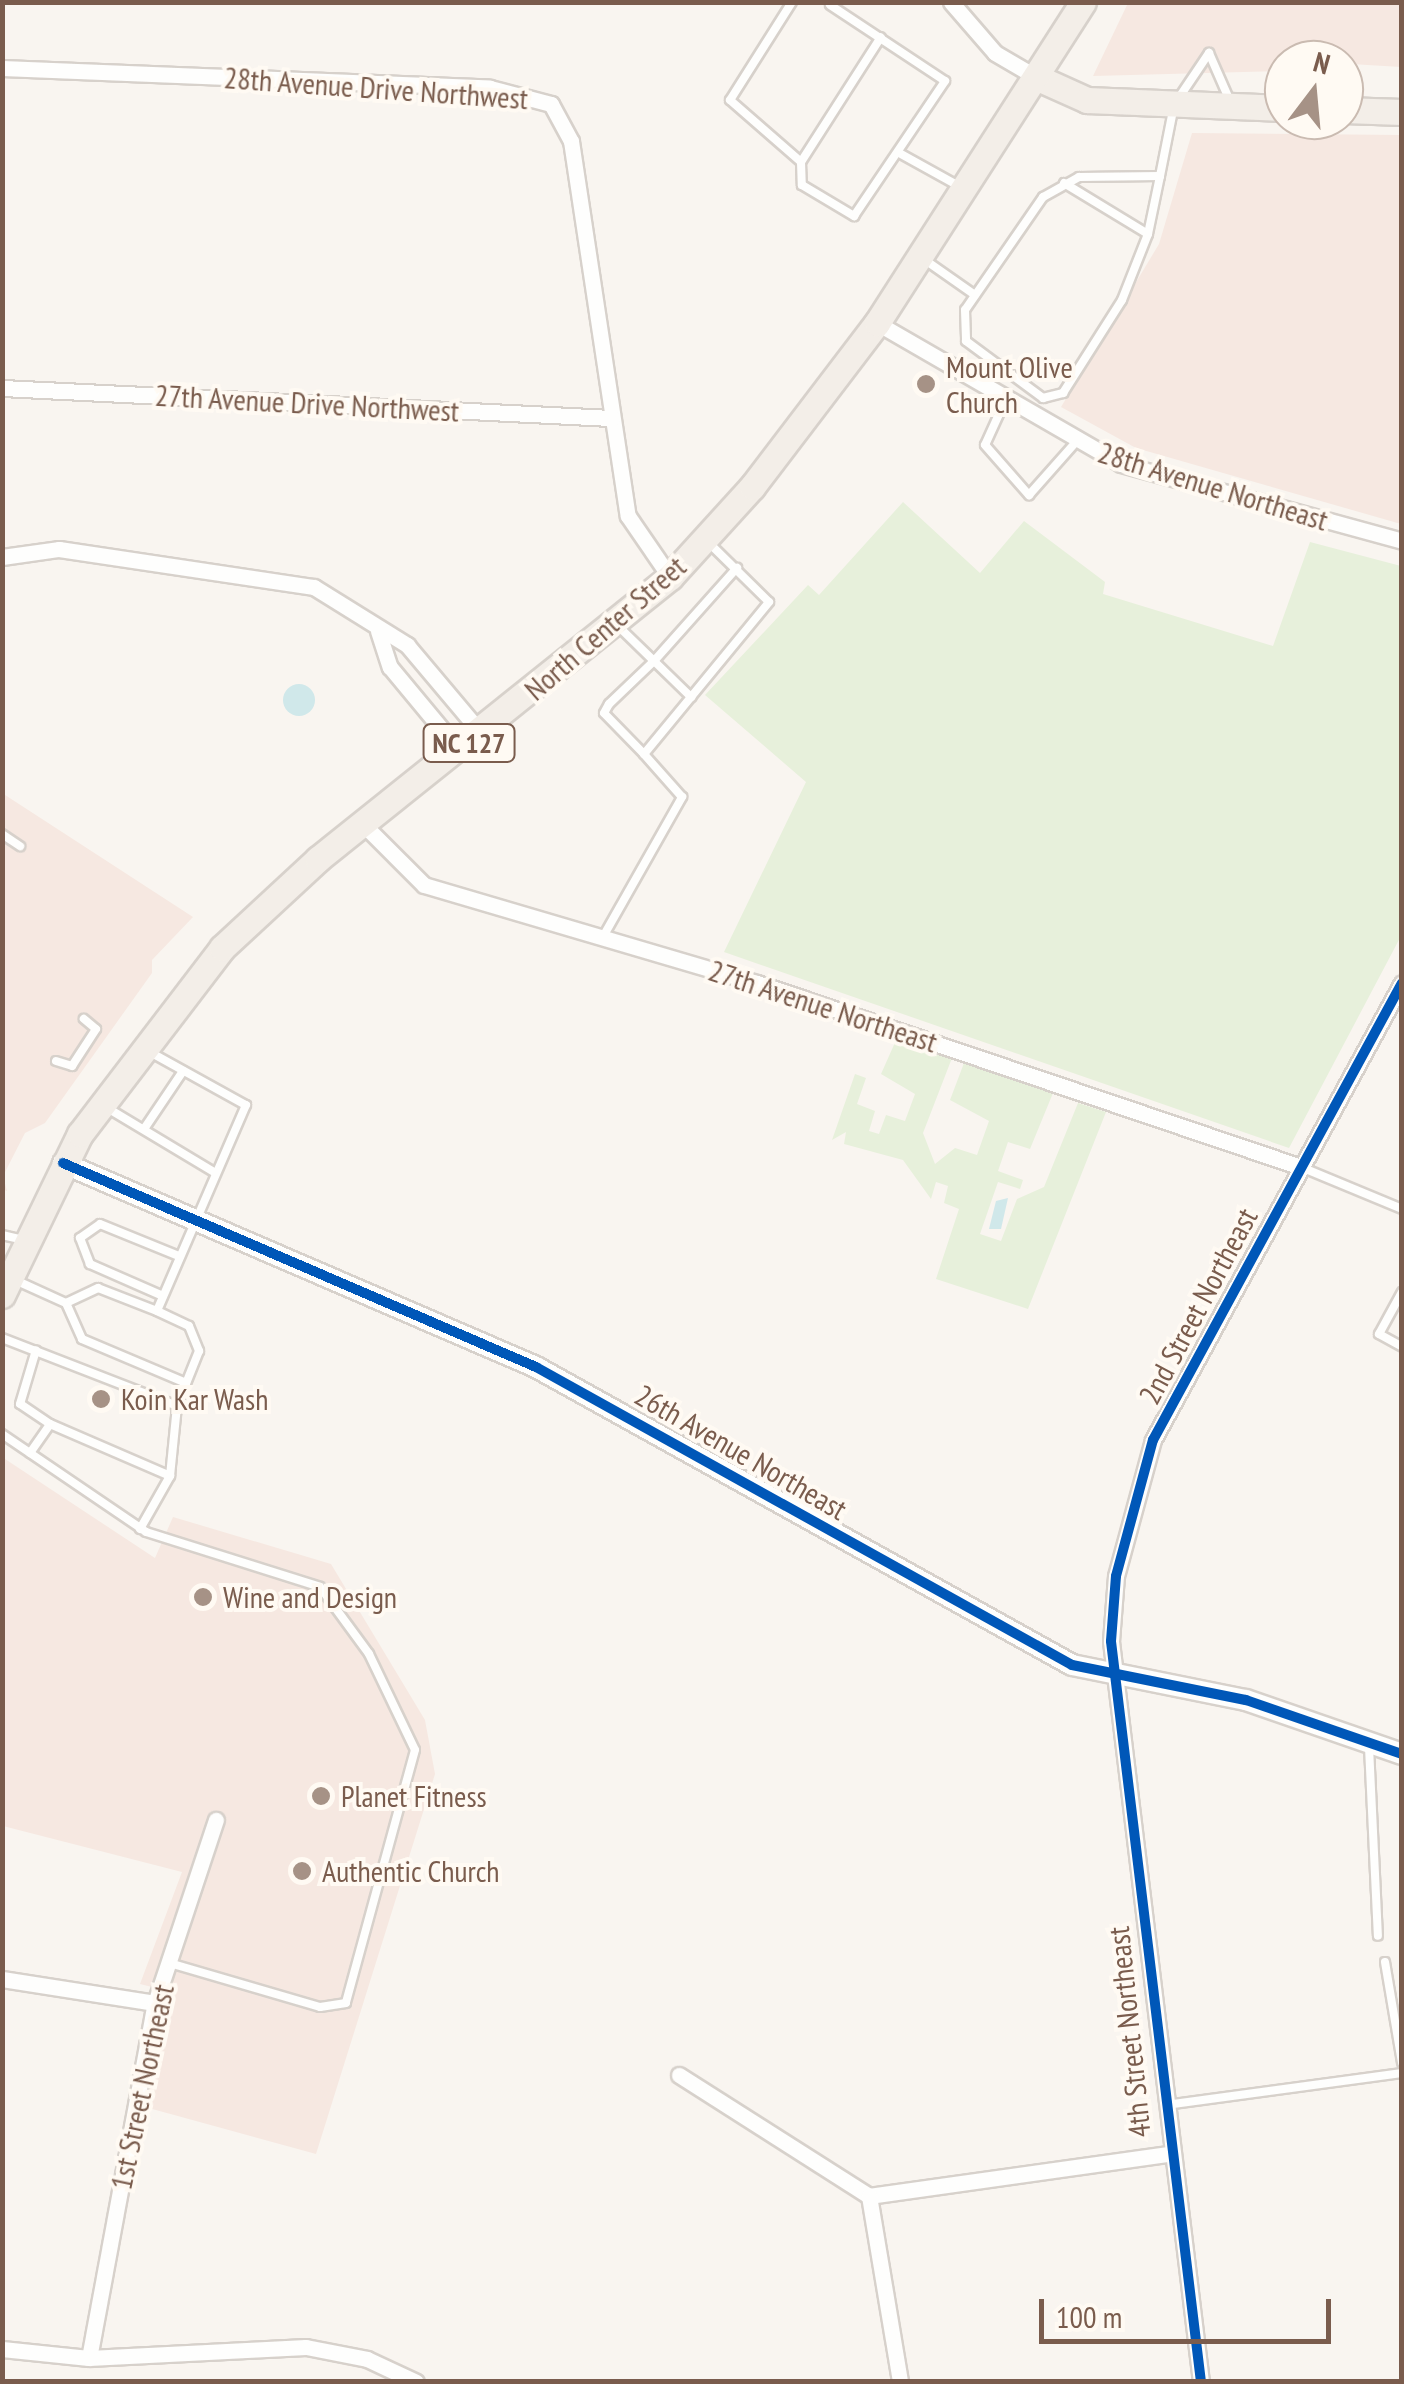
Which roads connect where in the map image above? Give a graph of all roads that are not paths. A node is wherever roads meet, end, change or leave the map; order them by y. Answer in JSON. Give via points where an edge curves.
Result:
{"nodes":[{"id":1,"x":792,"y":2,"type":"edge"},
{"id":2,"x":950,"y":2,"type":"edge"},
{"id":3,"x":1083,"y":2,"type":"edge"},
{"id":4,"x":828,"y":3,"type":"edge"},
{"id":5,"x":881,"y":37,"type":"junction"},
{"id":6,"x":2,"y":68,"type":"edge"},
{"id":7,"x":1038,"y":78,"type":"junction"},
{"id":8,"x":1174,"y":105,"type":"junction"},
{"id":9,"x":1232,"y":106,"type":"junction"},
{"id":10,"x":1264,"y":107,"type":"edge"},
{"id":11,"x":1364,"y":111,"type":"edge"},
{"id":12,"x":1402,"y":112,"type":"edge"},
{"id":13,"x":901,"y":154,"type":"junction"},
{"id":14,"x":801,"y":162,"type":"junction"},
{"id":15,"x":1160,"y":176,"type":"junction"},
{"id":16,"x":1064,"y":182,"type":"junction"},
{"id":17,"x":967,"y":187,"type":"junction"},
{"id":18,"x":1148,"y":234,"type":"junction"},
{"id":19,"x":921,"y":257,"type":"junction"},
{"id":20,"x":975,"y":294,"type":"junction"},
{"id":21,"x":878,"y":323,"type":"junction"},
{"id":22,"x":2,"y":388,"type":"edge"},
{"id":23,"x":1005,"y":401,"type":"junction"},
{"id":24,"x":612,"y":418,"type":"junction"},
{"id":25,"x":1075,"y":443,"type":"junction"},
{"id":26,"x":705,"y":540,"type":"junction"},
{"id":27,"x":1402,"y":540,"type":"edge"},
{"id":28,"x":2,"y":557,"type":"edge"},
{"id":29,"x":737,"y":568,"type":"junction"},
{"id":30,"x":670,"y":577,"type":"junction"},
{"id":31,"x":614,"y":622,"type":"junction"},
{"id":32,"x":378,"y":632,"type":"junction"},
{"id":33,"x":407,"y":646,"type":"junction"},
{"id":34,"x":654,"y":662,"type":"junction"},
{"id":35,"x":390,"y":667,"type":"junction"},
{"id":36,"x":691,"y":697,"type":"junction"},
{"id":37,"x":481,"y":733,"type":"junction"},
{"id":38,"x":459,"y":750,"type":"junction"},
{"id":39,"x":644,"y":754,"type":"junction"},
{"id":40,"x":363,"y":824,"type":"junction"},
{"id":41,"x":2,"y":834,"type":"edge"},
{"id":42,"x":20,"y":846,"type":"dead end"},
{"id":43,"x":604,"y":935,"type":"junction"},
{"id":44,"x":1402,"y":983,"type":"edge"},
{"id":45,"x":84,"y":1019,"type":"dead end"},
{"id":46,"x":140,"y":1047,"type":"junction"},
{"id":47,"x":56,"y":1061,"type":"dead end"},
{"id":48,"x":183,"y":1070,"type":"junction"},
{"id":49,"x":100,"y":1104,"type":"junction"},
{"id":50,"x":144,"y":1129,"type":"junction"},
{"id":51,"x":63,"y":1163,"type":"junction"},
{"id":52,"x":1302,"y":1167,"type":"junction"},
{"id":53,"x":214,"y":1172,"type":"junction"},
{"id":54,"x":1402,"y":1210,"type":"edge"},
{"id":55,"x":193,"y":1221,"type":"junction"},
{"id":56,"x":13,"y":1238,"type":"edge"},
{"id":57,"x":179,"y":1256,"type":"junction"},
{"id":58,"x":4,"y":1289,"type":"edge"},
{"id":59,"x":1402,"y":1292,"type":"edge"},
{"id":60,"x":163,"y":1296,"type":"junction"},
{"id":61,"x":66,"y":1303,"type":"junction"},
{"id":62,"x":156,"y":1312,"type":"junction"},
{"id":63,"x":2,"y":1338,"type":"edge"},
{"id":64,"x":1402,"y":1348,"type":"edge"},
{"id":65,"x":36,"y":1350,"type":"junction"},
{"id":66,"x":186,"y":1382,"type":"junction"},
{"id":67,"x":176,"y":1406,"type":"junction"},
{"id":68,"x":50,"y":1424,"type":"junction"},
{"id":69,"x":2,"y":1434,"type":"edge"},
{"id":70,"x":30,"y":1453,"type":"junction"},
{"id":71,"x":170,"y":1476,"type":"junction"},
{"id":72,"x":140,"y":1529,"type":"junction"},
{"id":73,"x":1120,"y":1676,"type":"junction"},
{"id":74,"x":1369,"y":1742,"type":"junction"},
{"id":75,"x":1402,"y":1754,"type":"edge"},
{"id":76,"x":216,"y":1820,"type":"dead end"},
{"id":77,"x":1378,"y":1936,"type":"dead end"},
{"id":78,"x":168,"y":1962,"type":"junction"},
{"id":79,"x":1384,"y":1962,"type":"dead end"},
{"id":80,"x":2,"y":1979,"type":"edge"},
{"id":81,"x":155,"y":2002,"type":"junction"},
{"id":82,"x":1402,"y":2063,"type":"edge"},
{"id":83,"x":1402,"y":2072,"type":"edge"},
{"id":84,"x":679,"y":2075,"type":"dead end"},
{"id":85,"x":1162,"y":2106,"type":"junction"},
{"id":86,"x":1168,"y":2154,"type":"junction"},
{"id":87,"x":870,"y":2196,"type":"junction"},
{"id":88,"x":2,"y":2349,"type":"edge"},
{"id":89,"x":89,"y":2358,"type":"junction"},
{"id":90,"x":416,"y":2382,"type":"edge"},
{"id":91,"x":900,"y":2382,"type":"edge"},
{"id":92,"x":1201,"y":2382,"type":"edge"}],
"edges":[{"from":1,"to":14,"type":"lane","via":[[730,100]]},
{"from":2,"to":7,"type":"street","via":[[995,53]]},
{"from":3,"to":7,"type":"main road","name":"North Center Street","number":"NC 127"},
{"from":4,"to":5,"type":"lane"},
{"from":5,"to":13,"type":"lane","via":[[944,81]]},
{"from":5,"to":14,"type":"lane"},
{"from":6,"to":24,"type":"street","name":"28th Avenue Drive Northwest","via":[[542,97],[570,141]]},
{"from":7,"to":8,"type":"main road","via":[[1087,100]]},
{"from":7,"to":17,"type":"main road","name":"North Center Street","number":"NC 127"},
{"from":8,"to":9,"type":"main road"},
{"from":8,"to":9,"type":"lane","via":[[1209,53]]},
{"from":8,"to":15,"type":"lane"},
{"from":9,"to":10,"type":"main road"},
{"from":11,"to":12,"type":"main road"},
{"from":13,"to":14,"type":"lane","via":[[854,216],[802,185]]},
{"from":13,"to":17,"type":"lane","via":[[929,177]]},
{"from":15,"to":16,"type":"lane"},
{"from":15,"to":18,"type":"lane"},
{"from":16,"to":18,"type":"lane"},
{"from":16,"to":20,"type":"lane","via":[[1043,197]]},
{"from":17,"to":19,"type":"main road","name":"North Center Street","number":"NC 127"},
{"from":18,"to":20,"type":"lane","via":[[1122,300],[1054,399],[966,341],[962,321]]},
{"from":19,"to":20,"type":"lane"},
{"from":19,"to":21,"type":"main road","name":"North Center Street","number":"NC 127"},
{"from":21,"to":23,"type":"street","name":"28th Avenue Northeast"},
{"from":21,"to":26,"type":"main road","name":"North Center Street","number":"NC 127"},
{"from":22,"to":24,"type":"street","name":"27th Avenue Drive Northwest"},
{"from":23,"to":25,"type":"street","name":"28th Avenue Northeast"},
{"from":23,"to":25,"type":"lane","via":[[985,445],[1030,495]]},
{"from":24,"to":30,"type":"street","name":"28th Avenue Drive Northwest","via":[[628,516]]},
{"from":25,"to":27,"type":"street","name":"28th Avenue Northeast","via":[[1171,480]]},
{"from":26,"to":29,"type":"lane"},
{"from":26,"to":30,"type":"main road","name":"North Center Street","number":"NC 127"},
{"from":28,"to":32,"type":"street","via":[[59,549],[300,583]]},
{"from":29,"to":34,"type":"lane"},
{"from":29,"to":36,"type":"lane","via":[[768,596],[767,610]]},
{"from":30,"to":31,"type":"main road","name":"North Center Street","number":"NC 127"},
{"from":31,"to":34,"type":"lane"},
{"from":31,"to":37,"type":"main road","name":"North Center Street","number":"NC 127"},
{"from":32,"to":33,"type":"street"},
{"from":32,"to":35,"type":"street"},
{"from":33,"to":35,"type":"street"},
{"from":33,"to":37,"type":"street"},
{"from":34,"to":36,"type":"lane"},
{"from":34,"to":39,"type":"lane","via":[[604,713]]},
{"from":35,"to":38,"type":"street"},
{"from":36,"to":39,"type":"lane"},
{"from":37,"to":38,"type":"main road","name":"North Center Street","number":"NC 127"},
{"from":38,"to":40,"type":"main road","name":"North Center Street","number":"NC 127"},
{"from":39,"to":43,"type":"lane","via":[[682,797]]},
{"from":40,"to":43,"type":"street","name":"27th Avenue Northeast","via":[[424,885]]},
{"from":40,"to":46,"type":"main road","name":"North Center Street","number":"NC 127","via":[[239,931]]},
{"from":41,"to":42,"type":"lane"},
{"from":43,"to":52,"type":"street","name":"27th Avenue Northeast"},
{"from":44,"to":52,"type":"street","name":"2nd Street Northeast"},
{"from":45,"to":47,"type":"lane","via":[[96,1029],[72,1066]]},
{"from":46,"to":48,"type":"lane"},
{"from":46,"to":49,"type":"main road","name":"North Center Street","number":"NC 127"},
{"from":48,"to":50,"type":"lane"},
{"from":48,"to":53,"type":"lane","via":[[246,1105]]},
{"from":49,"to":50,"type":"lane"},
{"from":49,"to":51,"type":"main road","name":"North Center Street","number":"NC 127"},
{"from":50,"to":53,"type":"lane"},
{"from":51,"to":55,"type":"street","name":"26th Avenue Northeast"},
{"from":51,"to":56,"type":"main road","name":"North Center Street","number":"NC 127"},
{"from":52,"to":54,"type":"lane"},
{"from":52,"to":73,"type":"street","name":"2nd Street Northeast","via":[[1153,1440],[1116,1576],[1111,1641]]},
{"from":53,"to":55,"type":"lane"},
{"from":55,"to":57,"type":"lane"},
{"from":55,"to":73,"type":"street","name":"26th Avenue Northeast","via":[[536,1367],[1007,1634]]},
{"from":56,"to":58,"type":"main road","name":"North Center Street","number":"NC 127"},
{"from":57,"to":60,"type":"lane"},
{"from":57,"to":60,"type":"lane","via":[[100,1224],[80,1238],[90,1264]]},
{"from":58,"to":61,"type":"lane"},
{"from":59,"to":64,"type":"lane","via":[[1379,1334]]},
{"from":60,"to":62,"type":"lane"},
{"from":61,"to":62,"type":"lane","via":[[98,1288]]},
{"from":61,"to":66,"type":"lane","via":[[82,1338]]},
{"from":62,"to":66,"type":"lane","via":[[189,1326],[199,1351]]},
{"from":63,"to":65,"type":"lane"},
{"from":65,"to":67,"type":"lane"},
{"from":65,"to":68,"type":"lane","via":[[20,1404]]},
{"from":66,"to":67,"type":"lane"},
{"from":67,"to":71,"type":"lane"},
{"from":68,"to":70,"type":"lane"},
{"from":68,"to":71,"type":"lane"},
{"from":69,"to":70,"type":"lane"},
{"from":70,"to":72,"type":"lane"},
{"from":71,"to":72,"type":"lane"},
{"from":72,"to":78,"type":"lane","via":[[302,1574],[320,1587],[370,1654],[416,1766],[346,2003],[320,2007]]},
{"from":73,"to":74,"type":"street","name":"26th Avenue Northeast","via":[[1246,1700]]},
{"from":73,"to":85,"type":"street","name":"4th Street Northeast"},
{"from":74,"to":75,"type":"street","name":"26th Avenue Northeast"},
{"from":74,"to":77,"type":"lane","via":[[1364,1801]]},
{"from":76,"to":78,"type":"street","name":"1st Street Northeast"},
{"from":78,"to":81,"type":"street","name":"1st Street Northeast"},
{"from":79,"to":82,"type":"lane"},
{"from":80,"to":81,"type":"street"},
{"from":81,"to":89,"type":"street","name":"1st Street Northeast"},
{"from":83,"to":85,"type":"lane"},
{"from":84,"to":87,"type":"street"},
{"from":85,"to":86,"type":"street","name":"4th Street Northeast"},
{"from":86,"to":87,"type":"street"},
{"from":86,"to":92,"type":"street","name":"4th Street Northeast"},
{"from":87,"to":91,"type":"street"},
{"from":88,"to":89,"type":"street"},
{"from":89,"to":90,"type":"street","via":[[306,2348],[367,2359]]}]}
